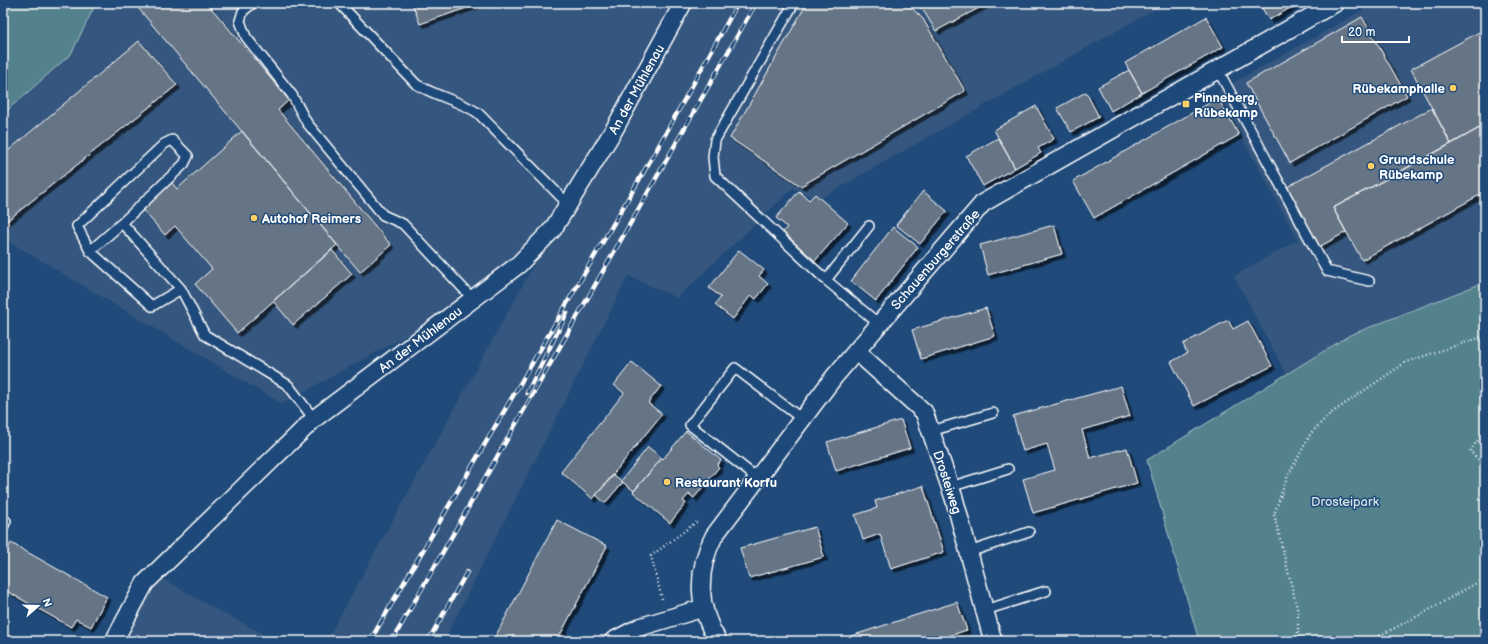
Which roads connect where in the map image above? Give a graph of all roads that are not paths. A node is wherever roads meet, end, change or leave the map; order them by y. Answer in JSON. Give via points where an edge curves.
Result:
{"nodes":[{"id":1,"x":253,"y":3,"type":"edge"},
{"id":2,"x":339,"y":3,"type":"edge"},
{"id":3,"x":683,"y":3,"type":"edge"},
{"id":4,"x":794,"y":3,"type":"edge"},
{"id":5,"x":1335,"y":3,"type":"edge"},
{"id":6,"x":1218,"y":70,"type":"junction"},
{"id":7,"x":568,"y":204,"type":"junction"},
{"id":8,"x":122,"y":223,"type":"junction"},
{"id":9,"x":869,"y":226,"type":"dead end"},
{"id":10,"x":90,"y":251,"type":"junction"},
{"id":11,"x":826,"y":280,"type":"junction"},
{"id":12,"x":1368,"y":281,"type":"dead end"},
{"id":13,"x":181,"y":289,"type":"junction"},
{"id":14,"x":472,"y":299,"type":"junction"},
{"id":15,"x":879,"y":324,"type":"junction"},
{"id":16,"x":856,"y":350,"type":"junction"},
{"id":17,"x":993,"y":413,"type":"dead end"},
{"id":18,"x":314,"y":419,"type":"junction"},
{"id":19,"x":802,"y":419,"type":"junction"},
{"id":20,"x":931,"y":431,"type":"junction"},
{"id":21,"x":1008,"y":469,"type":"dead end"},
{"id":22,"x":757,"y":478,"type":"junction"},
{"id":23,"x":950,"y":487,"type":"junction"},
{"id":24,"x":1029,"y":532,"type":"dead end"},
{"id":25,"x":969,"y":552,"type":"junction"},
{"id":26,"x":1046,"y":591,"type":"dead end"},
{"id":27,"x":703,"y":608,"type":"junction"},
{"id":28,"x":985,"y":610,"type":"junction"},
{"id":29,"x":114,"y":641,"type":"edge"},
{"id":30,"x":614,"y":641,"type":"edge"},
{"id":31,"x":718,"y":641,"type":"edge"},
{"id":32,"x":993,"y":641,"type":"edge"}],
"edges":[{"from":1,"to":14,"type":"lane","via":[[243,11],[240,22],[246,37],[292,96],[307,123],[383,214],[403,224]]},
{"from":2,"to":7,"type":"lane","via":[[416,84],[434,94],[466,105],[478,113]]},
{"from":3,"to":7,"type":"street","name":"An der Mühlenau","via":[[615,128]]},
{"from":4,"to":11,"type":"lane","via":[[715,140],[715,176]]},
{"from":5,"to":6,"type":"street","name":"Schauenburgerstraße"},
{"from":6,"to":12,"type":"lane","via":[[1327,271]]},
{"from":6,"to":15,"type":"street","name":"Schauenburgerstraße","via":[[983,203]]},
{"from":7,"to":14,"type":"street","name":"An der Mühlenau","via":[[553,229],[518,265]]},
{"from":8,"to":10,"type":"lane"},
{"from":8,"to":10,"type":"lane","via":[[184,164],[188,156],[172,140],[164,144],[77,226]]},
{"from":8,"to":13,"type":"lane"},
{"from":9,"to":11,"type":"lane"},
{"from":10,"to":13,"type":"lane","via":[[152,306]]},
{"from":11,"to":15,"type":"lane"},
{"from":13,"to":18,"type":"lane","via":[[205,335],[288,385]]},
{"from":14,"to":18,"type":"street","name":"An der Mühlenau"},
{"from":15,"to":16,"type":"street","name":"Schauenburgerstraße"},
{"from":16,"to":19,"type":"street","name":"Schauenburgerstraße"},
{"from":16,"to":20,"type":"street","name":"Drosteiweg","via":[[924,412]]},
{"from":17,"to":20,"type":"lane"},
{"from":18,"to":29,"type":"street","name":"An der Mühlenau","via":[[145,583]]},
{"from":19,"to":22,"type":"street","name":"Schauenburgerstraße"},
{"from":19,"to":22,"type":"lane","via":[[735,368],[690,425]]},
{"from":20,"to":23,"type":"street","name":"Drosteiweg"},
{"from":21,"to":23,"type":"lane"},
{"from":22,"to":27,"type":"street","name":"Schauenburgerstraße","via":[[723,522],[708,548],[701,582]]},
{"from":23,"to":25,"type":"street","name":"Drosteiweg"},
{"from":24,"to":25,"type":"lane"},
{"from":25,"to":28,"type":"street","name":"Drosteiweg"},
{"from":26,"to":28,"type":"lane"},
{"from":27,"to":30,"type":"street","via":[[640,627]]},
{"from":27,"to":31,"type":"street","name":"Schauenburgerstraße"},
{"from":28,"to":32,"type":"street","name":"Drosteiweg"}]}
